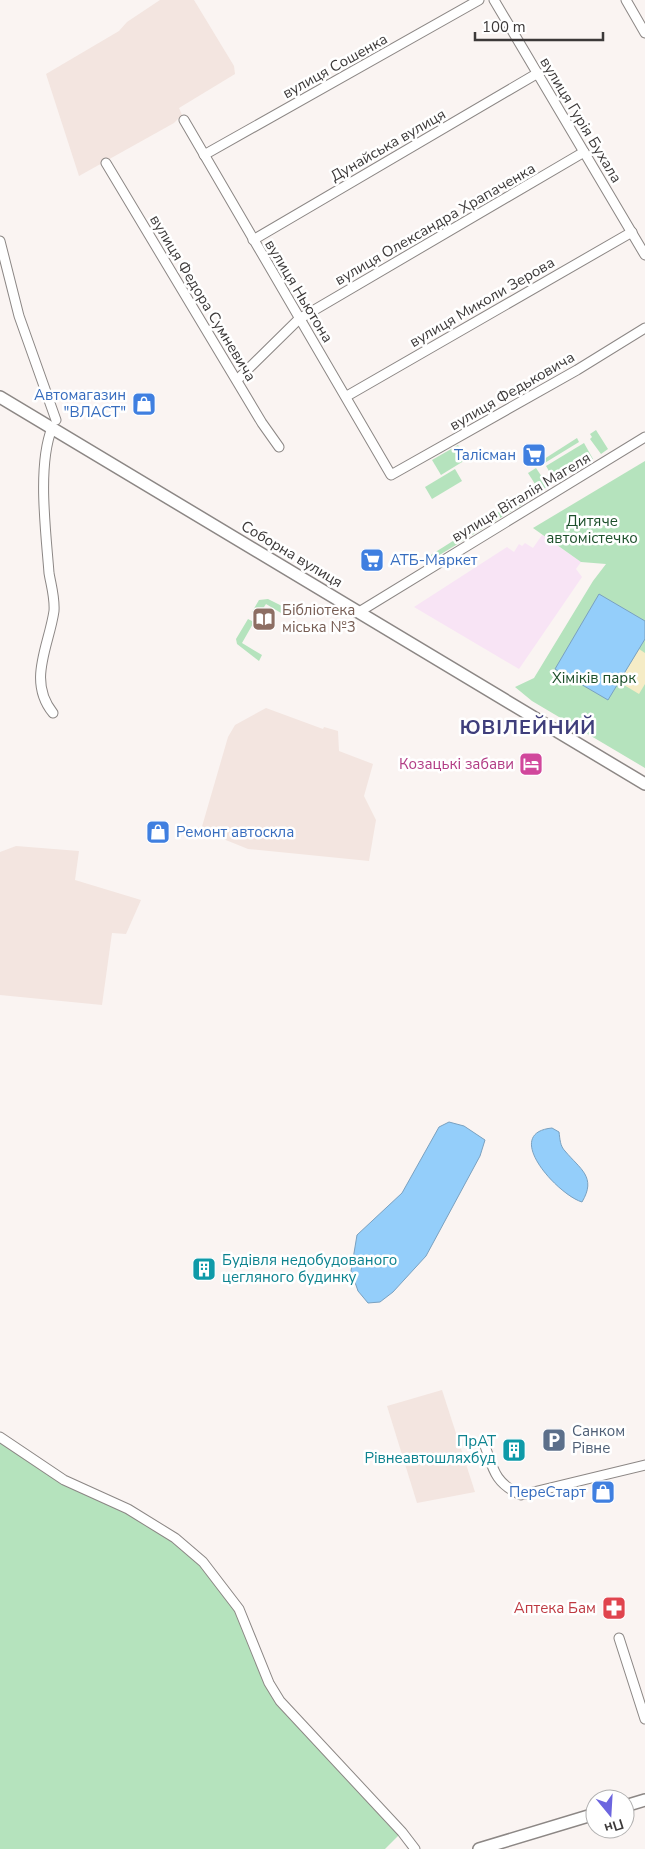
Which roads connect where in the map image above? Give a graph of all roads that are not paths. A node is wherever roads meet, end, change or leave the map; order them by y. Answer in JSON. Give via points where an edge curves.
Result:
{"nodes":[{"id":1,"x":479,"y":0,"type":"edge"},
{"id":2,"x":494,"y":0,"type":"edge"},
{"id":3,"x":626,"y":0,"type":"edge"},
{"id":4,"x":645,"y":33,"type":"edge"},
{"id":5,"x":538,"y":73,"type":"junction"},
{"id":6,"x":184,"y":120,"type":"dead end"},
{"id":7,"x":584,"y":152,"type":"junction"},
{"id":8,"x":204,"y":155,"type":"junction"},
{"id":9,"x":106,"y":163,"type":"dead end"},
{"id":10,"x":632,"y":232,"type":"junction"},
{"id":11,"x":253,"y":240,"type":"junction"},
{"id":12,"x":0,"y":241,"type":"edge"},
{"id":13,"x":645,"y":255,"type":"edge"},
{"id":14,"x":299,"y":319,"type":"junction"},
{"id":15,"x":645,"y":328,"type":"edge"},
{"id":16,"x":237,"y":380,"type":"junction"},
{"id":17,"x":347,"y":396,"type":"junction"},
{"id":18,"x":0,"y":398,"type":"edge"},
{"id":19,"x":54,"y":424,"type":"junction"},
{"id":20,"x":645,"y":437,"type":"edge"},
{"id":21,"x":279,"y":446,"type":"dead end"},
{"id":22,"x":392,"y":475,"type":"joint"},
{"id":23,"x":359,"y":612,"type":"junction"},
{"id":24,"x":53,"y":713,"type":"dead end"},
{"id":25,"x":645,"y":784,"type":"edge"},
{"id":26,"x":0,"y":1437,"type":"edge"},
{"id":27,"x":484,"y":1443,"type":"dead end"},
{"id":28,"x":645,"y":1465,"type":"edge"},
{"id":29,"x":620,"y":1638,"type":"dead end"},
{"id":30,"x":645,"y":1720,"type":"edge"},
{"id":31,"x":585,"y":1817,"type":"edge"},
{"id":32,"x":415,"y":1849,"type":"edge"},
{"id":33,"x":479,"y":1849,"type":"edge"}],
"edges":[{"from":1,"to":8,"type":"street","name":"вулиця Сошенка"},
{"from":2,"to":5,"type":"street","name":"вулиця Гурія Бухала"},
{"from":3,"to":4,"type":"street"},
{"from":5,"to":7,"type":"street","name":"вулиця Гурія Бухала"},
{"from":5,"to":11,"type":"street","name":"Дунайська вулиця"},
{"from":6,"to":8,"type":"street","name":"вулиця Ньютона"},
{"from":7,"to":10,"type":"street","name":"вулиця Гурія Бухала"},
{"from":7,"to":14,"type":"street","name":"вулиця Олександра Храпаченка"},
{"from":8,"to":11,"type":"street","name":"вулиця Ньютона"},
{"from":9,"to":16,"type":"street","name":"вулиця Федора Сумневича"},
{"from":10,"to":13,"type":"street","name":"вулиця Гурія Бухала"},
{"from":10,"to":17,"type":"street","name":"вулиця Миколи Зерова"},
{"from":11,"to":14,"type":"street","name":"вулиця Ньютона"},
{"from":12,"to":19,"type":"street","via":[[19,316]]},
{"from":14,"to":16,"type":"street","name":"вулиця Олександра Храпаченка"},
{"from":14,"to":17,"type":"street","name":"вулиця Ньютона"},
{"from":15,"to":22,"type":"street","name":"вулиця Федьковича"},
{"from":16,"to":21,"type":"street","name":"вулиця Федора Сумневича"},
{"from":17,"to":22,"type":"street","name":"вулиця Ньютона"},
{"from":18,"to":19,"type":"main road","name":"Соборна вулиця"},
{"from":19,"to":23,"type":"main road","name":"Соборна вулиця"},
{"from":19,"to":24,"type":"street","via":[[45,445],[46,534],[54,610],[40,667],[42,693]]},
{"from":20,"to":23,"type":"street","name":"вулиця Віталія Магеля"},
{"from":23,"to":25,"type":"main road","name":"Соборна вулиця"},
{"from":26,"to":32,"type":"street","via":[[64,1480],[128,1509],[167,1533],[203,1562],[239,1609],[280,1701]]},
{"from":27,"to":28,"type":"street","via":[[496,1479],[520,1495]]},
{"from":29,"to":30,"type":"street"},
{"from":31,"to":33,"type":"main road"}]}
